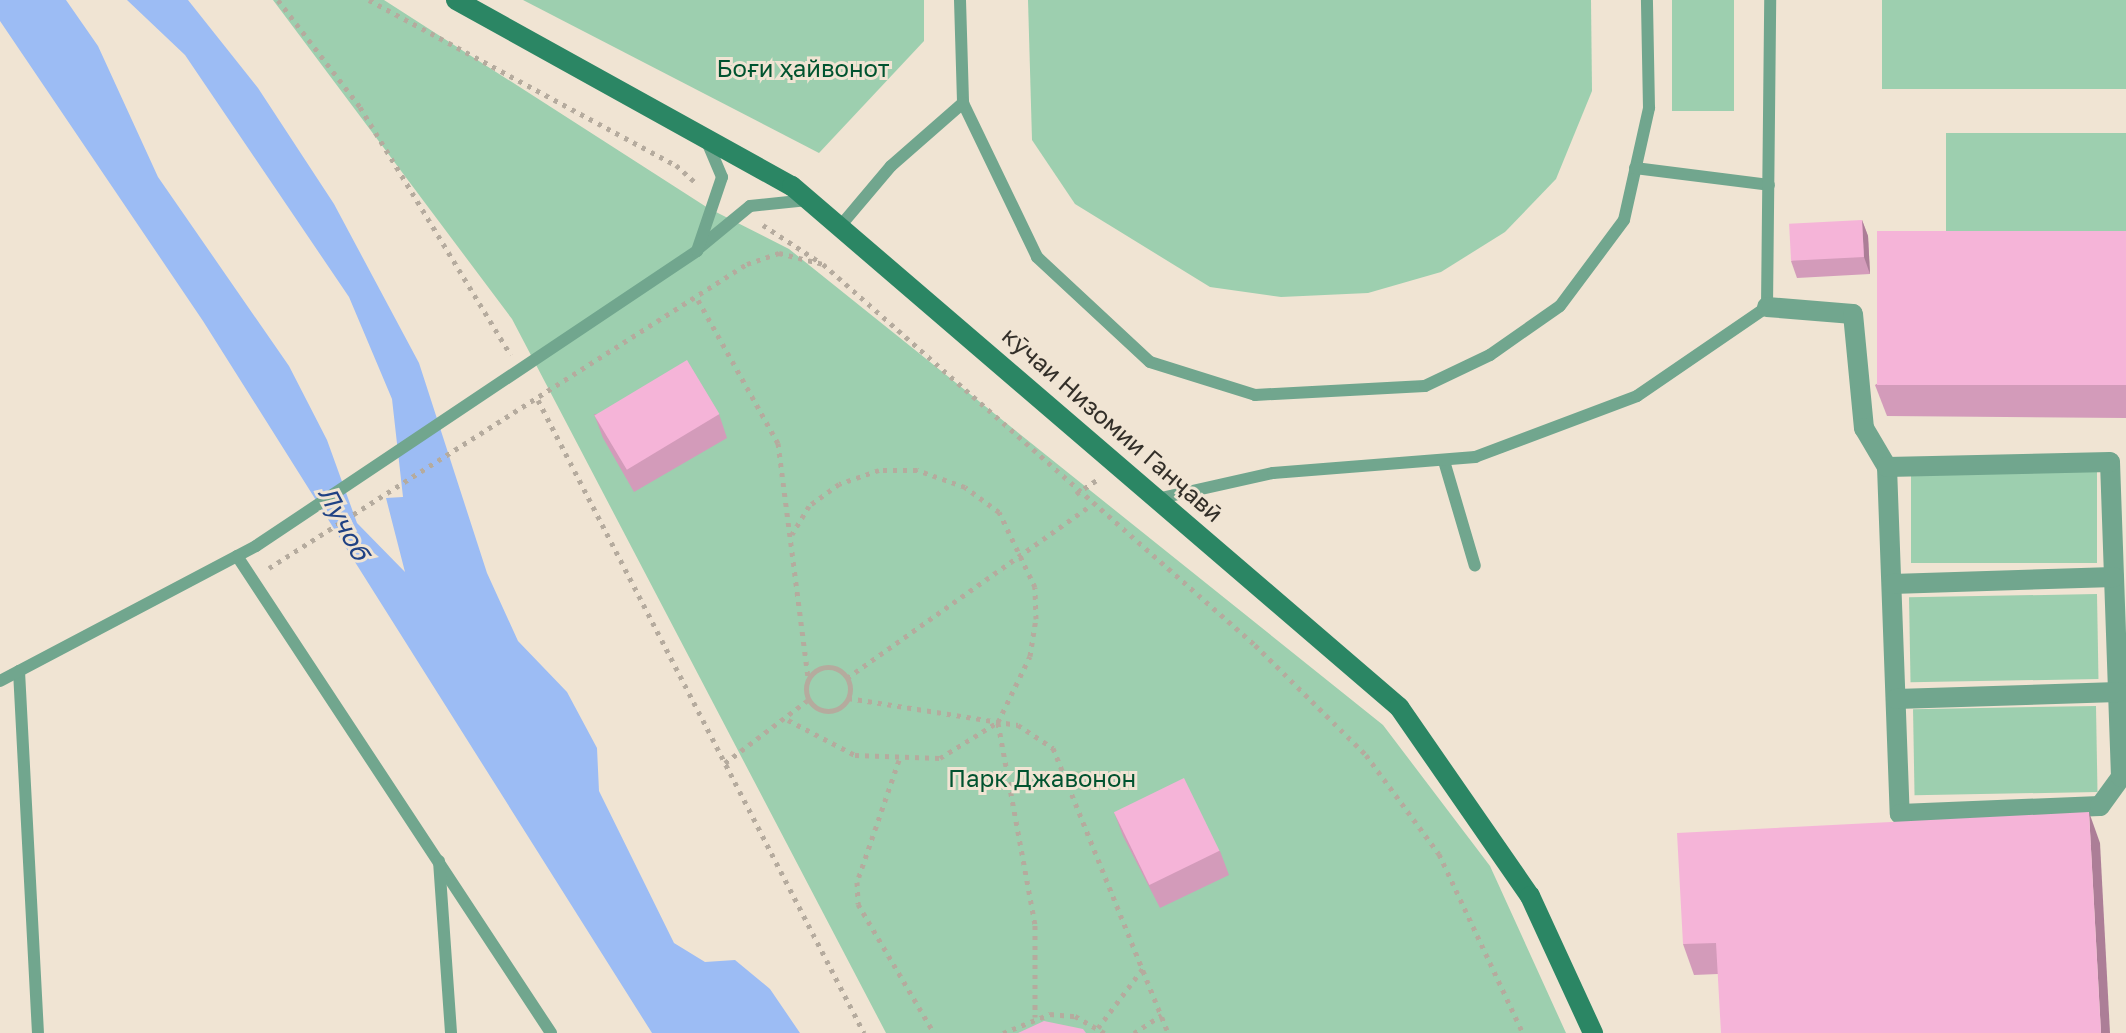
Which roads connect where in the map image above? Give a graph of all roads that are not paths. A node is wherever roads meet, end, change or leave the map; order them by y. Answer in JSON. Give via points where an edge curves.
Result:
{"nodes":[{"id":1,"x":456,"y":0,"type":"edge"},
{"id":2,"x":960,"y":0,"type":"edge"},
{"id":3,"x":1647,"y":0,"type":"edge"},
{"id":4,"x":1770,"y":0,"type":"edge"},
{"id":5,"x":963,"y":103,"type":"junction"},
{"id":6,"x":703,"y":133,"type":"junction"},
{"id":7,"x":1635,"y":168,"type":"junction"},
{"id":8,"x":1769,"y":185,"type":"junction"},
{"id":9,"x":810,"y":200,"type":"junction"},
{"id":10,"x":842,"y":224,"type":"junction"},
{"id":11,"x":697,"y":251,"type":"junction"},
{"id":12,"x":1767,"y":307,"type":"junction"},
{"id":13,"x":1444,"y":461,"type":"junction"},
{"id":14,"x":1887,"y":467,"type":"junction"},
{"id":15,"x":1161,"y":498,"type":"junction"},
{"id":16,"x":237,"y":556,"type":"junction"},
{"id":17,"x":1475,"y":566,"type":"dead end"},
{"id":18,"x":2114,"y":577,"type":"junction"},
{"id":19,"x":1892,"y":584,"type":"junction"},
{"id":20,"x":19,"y":671,"type":"junction"},
{"id":21,"x":0,"y":681,"type":"edge"},
{"id":22,"x":2118,"y":692,"type":"junction"},
{"id":23,"x":1896,"y":699,"type":"junction"},
{"id":24,"x":438,"y":858,"type":"junction"},
{"id":25,"x":38,"y":1033,"type":"edge"},
{"id":26,"x":451,"y":1033,"type":"edge"},
{"id":27,"x":551,"y":1033,"type":"edge"},
{"id":28,"x":1593,"y":1033,"type":"edge"}],
"edges":[{"from":1,"to":6,"type":"street","name":"кӯчаи Низомии Ганҷавӣ"},
{"from":2,"to":5,"type":"lane"},
{"from":3,"to":7,"type":"lane","via":[[1649,108]]},
{"from":4,"to":8,"type":"lane"},
{"from":5,"to":7,"type":"lane","via":[[1037,257],[1150,362],[1255,395],[1425,386],[1490,355],[1560,306],[1624,220]]},
{"from":5,"to":10,"type":"lane","via":[[891,166]]},
{"from":6,"to":9,"type":"street","name":"кӯчаи Низомии Ганҷавӣ"},
{"from":6,"to":11,"type":"lane","via":[[722,177]]},
{"from":7,"to":8,"type":"lane"},
{"from":8,"to":12,"type":"lane"},
{"from":9,"to":10,"type":"street","name":"кӯчаи Низомии Ганҷавӣ"},
{"from":9,"to":11,"type":"lane","via":[[741,211]]},
{"from":10,"to":15,"type":"street","name":"кӯчаи Низомии Ганҷавӣ"},
{"from":11,"to":16,"type":"lane","via":[[522,373]]},
{"from":12,"to":13,"type":"lane","via":[[1637,396],[1475,457]]},
{"from":12,"to":14,"type":"street","via":[[1853,314],[1864,428]]},
{"from":13,"to":15,"type":"lane","via":[[1273,473]]},
{"from":13,"to":17,"type":"lane"},
{"from":14,"to":18,"type":"street","via":[[2110,462]]},
{"from":14,"to":19,"type":"street"},
{"from":15,"to":28,"type":"street","name":"кӯчаи Низомии Ганҷавӣ","via":[[1399,707],[1530,896]]},
{"from":16,"to":20,"type":"lane"},
{"from":16,"to":24,"type":"lane"},
{"from":18,"to":19,"type":"street"},
{"from":18,"to":22,"type":"street"},
{"from":19,"to":23,"type":"street"},
{"from":20,"to":21,"type":"lane"},
{"from":20,"to":25,"type":"lane"},
{"from":22,"to":23,"type":"street"},
{"from":22,"to":23,"type":"street","via":[[2121,777],[2100,806],[1900,814]]},
{"from":24,"to":26,"type":"lane"},
{"from":24,"to":27,"type":"lane"}]}
